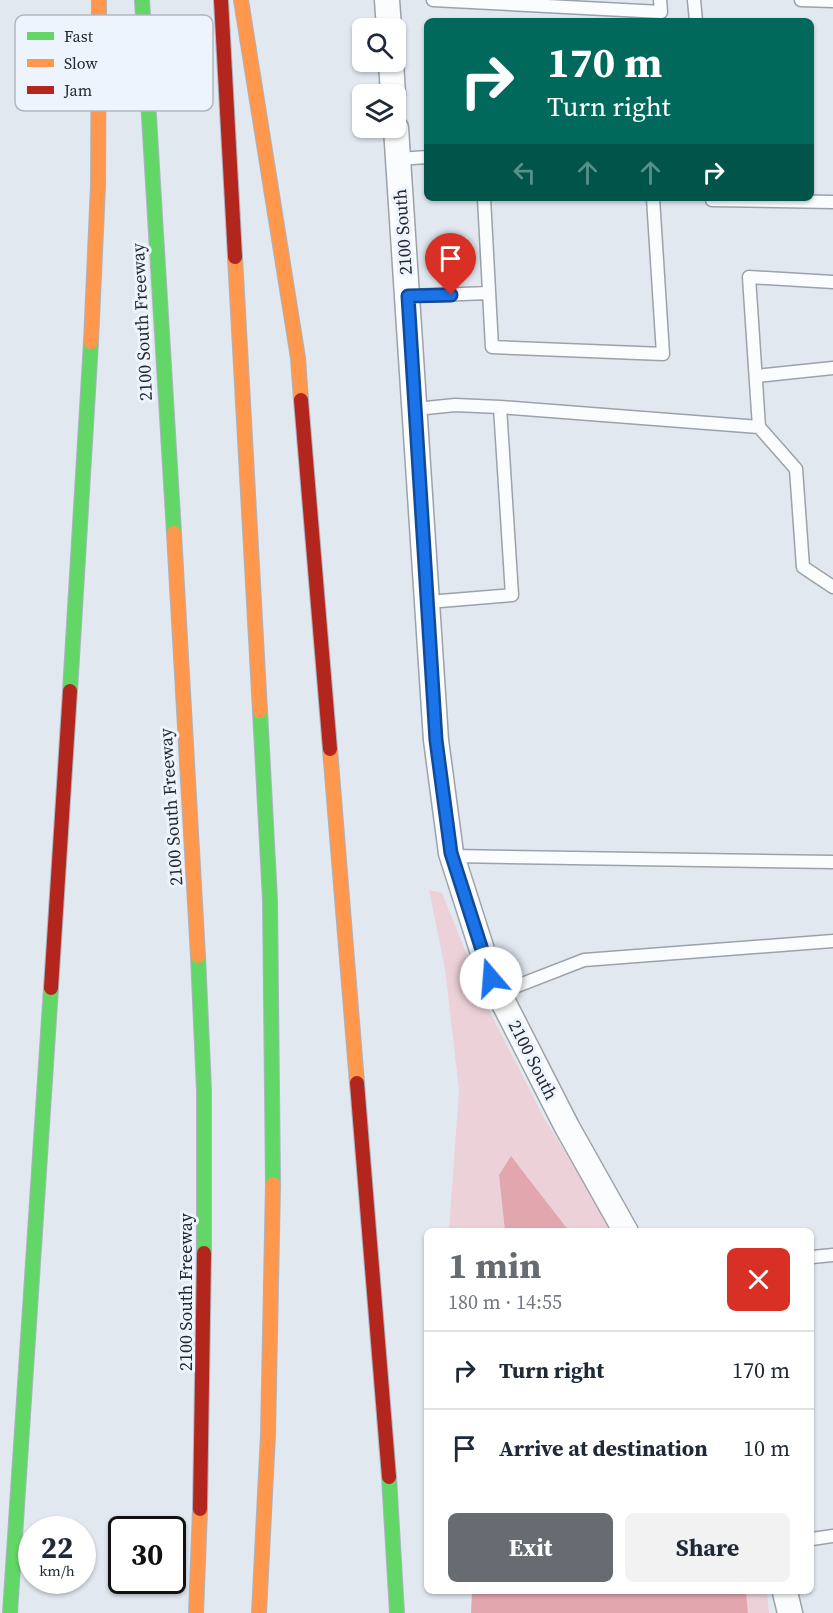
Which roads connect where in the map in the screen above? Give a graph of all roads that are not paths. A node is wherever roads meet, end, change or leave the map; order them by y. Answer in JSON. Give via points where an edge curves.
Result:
{"nodes":[{"id":1,"x":99,"y":0,"type":"edge"},
{"id":2,"x":142,"y":0,"type":"edge"},
{"id":3,"x":221,"y":0,"type":"edge"},
{"id":4,"x":241,"y":0,"type":"edge"},
{"id":5,"x":387,"y":0,"type":"edge"},
{"id":6,"x":433,"y":0,"type":"edge"},
{"id":7,"x":660,"y":0,"type":"edge"},
{"id":8,"x":694,"y":0,"type":"edge"},
{"id":9,"x":801,"y":0,"type":"edge"},
{"id":10,"x":833,"y":1,"type":"edge"},
{"id":11,"x":99,"y":15,"type":"edge"},
{"id":12,"x":143,"y":15,"type":"edge"},
{"id":13,"x":388,"y":18,"type":"edge"},
{"id":14,"x":696,"y":18,"type":"edge"},
{"id":15,"x":98,"y":111,"type":"edge"},
{"id":16,"x":149,"y":111,"type":"edge"},
{"id":17,"x":397,"y":138,"type":"edge"},
{"id":18,"x":424,"y":157,"type":"edge"},
{"id":19,"x":398,"y":159,"type":"junction"},
{"id":20,"x":484,"y":201,"type":"edge"},
{"id":21,"x":653,"y":201,"type":"edge"},
{"id":22,"x":772,"y":201,"type":"edge"},
{"id":23,"x":833,"y":202,"type":"edge"},
{"id":24,"x":833,"y":282,"type":"edge"},
{"id":25,"x":489,"y":293,"type":"junction"},
{"id":26,"x":408,"y":296,"type":"junction"},
{"id":27,"x":833,"y":368,"type":"edge"},
{"id":28,"x":756,"y":376,"type":"junction"},
{"id":29,"x":500,"y":407,"type":"junction"},
{"id":30,"x":416,"y":410,"type":"junction"},
{"id":31,"x":759,"y":427,"type":"junction"},
{"id":32,"x":833,"y":587,"type":"edge"},
{"id":33,"x":428,"y":602,"type":"junction"},
{"id":34,"x":452,"y":856,"type":"junction"},
{"id":35,"x":833,"y":862,"type":"edge"},
{"id":36,"x":833,"y":941,"type":"edge"},
{"id":37,"x":499,"y":993,"type":"junction"},
{"id":38,"x":624,"y":1228,"type":"edge"},
{"id":39,"x":833,"y":1255,"type":"edge"},
{"id":40,"x":814,"y":1257,"type":"edge"},
{"id":41,"x":833,"y":1536,"type":"edge"},
{"id":42,"x":814,"y":1539,"type":"edge"},
{"id":43,"x":785,"y":1594,"type":"edge"},
{"id":44,"x":9,"y":1611,"type":"edge"},
{"id":45,"x":196,"y":1613,"type":"edge"},
{"id":46,"x":259,"y":1613,"type":"edge"},
{"id":47,"x":398,"y":1613,"type":"edge"},
{"id":48,"x":790,"y":1613,"type":"edge"}],
"edges":[{"from":1,"to":11,"type":"highway"},
{"from":2,"to":12,"type":"highway","name":"2100 South Freeway"},
{"from":3,"to":46,"type":"highway","via":[[273,1000],[274,1269]]},
{"from":4,"to":47,"type":"highway","via":[[298,358]]},
{"from":5,"to":13,"type":"street"},
{"from":6,"to":7,"type":"lane","via":[[661,12]]},
{"from":8,"to":14,"type":"lane"},
{"from":9,"to":10,"type":"lane"},
{"from":15,"to":44,"type":"highway","via":[[84,484]]},
{"from":16,"to":45,"type":"highway","name":"2100 South Freeway","via":[[204,1090],[203,1421]]},
{"from":17,"to":19,"type":"street","name":"2100 South"},
{"from":18,"to":19,"type":"lane"},
{"from":19,"to":26,"type":"street","name":"2100 South"},
{"from":20,"to":25,"type":"lane"},
{"from":21,"to":25,"type":"lane","via":[[663,354],[492,347]]},
{"from":22,"to":23,"type":"lane"},
{"from":24,"to":28,"type":"lane","via":[[748,277]]},
{"from":25,"to":26,"type":"lane"},
{"from":26,"to":30,"type":"street","name":"2100 South"},
{"from":27,"to":28,"type":"lane"},
{"from":28,"to":31,"type":"lane"},
{"from":29,"to":30,"type":"lane","via":[[455,405]]},
{"from":29,"to":31,"type":"lane"},
{"from":29,"to":33,"type":"lane","via":[[512,595]]},
{"from":30,"to":33,"type":"street","name":"2100 South"},
{"from":31,"to":32,"type":"lane","via":[[796,469],[803,567]]},
{"from":33,"to":34,"type":"street","name":"2100 South","via":[[436,740]]},
{"from":34,"to":35,"type":"lane"},
{"from":34,"to":37,"type":"street","name":"2100 South"},
{"from":36,"to":37,"type":"lane","via":[[584,960]]},
{"from":37,"to":38,"type":"street","name":"2100 South"},
{"from":39,"to":40,"type":"lane"},
{"from":41,"to":42,"type":"lane"},
{"from":43,"to":48,"type":"street"}]}
